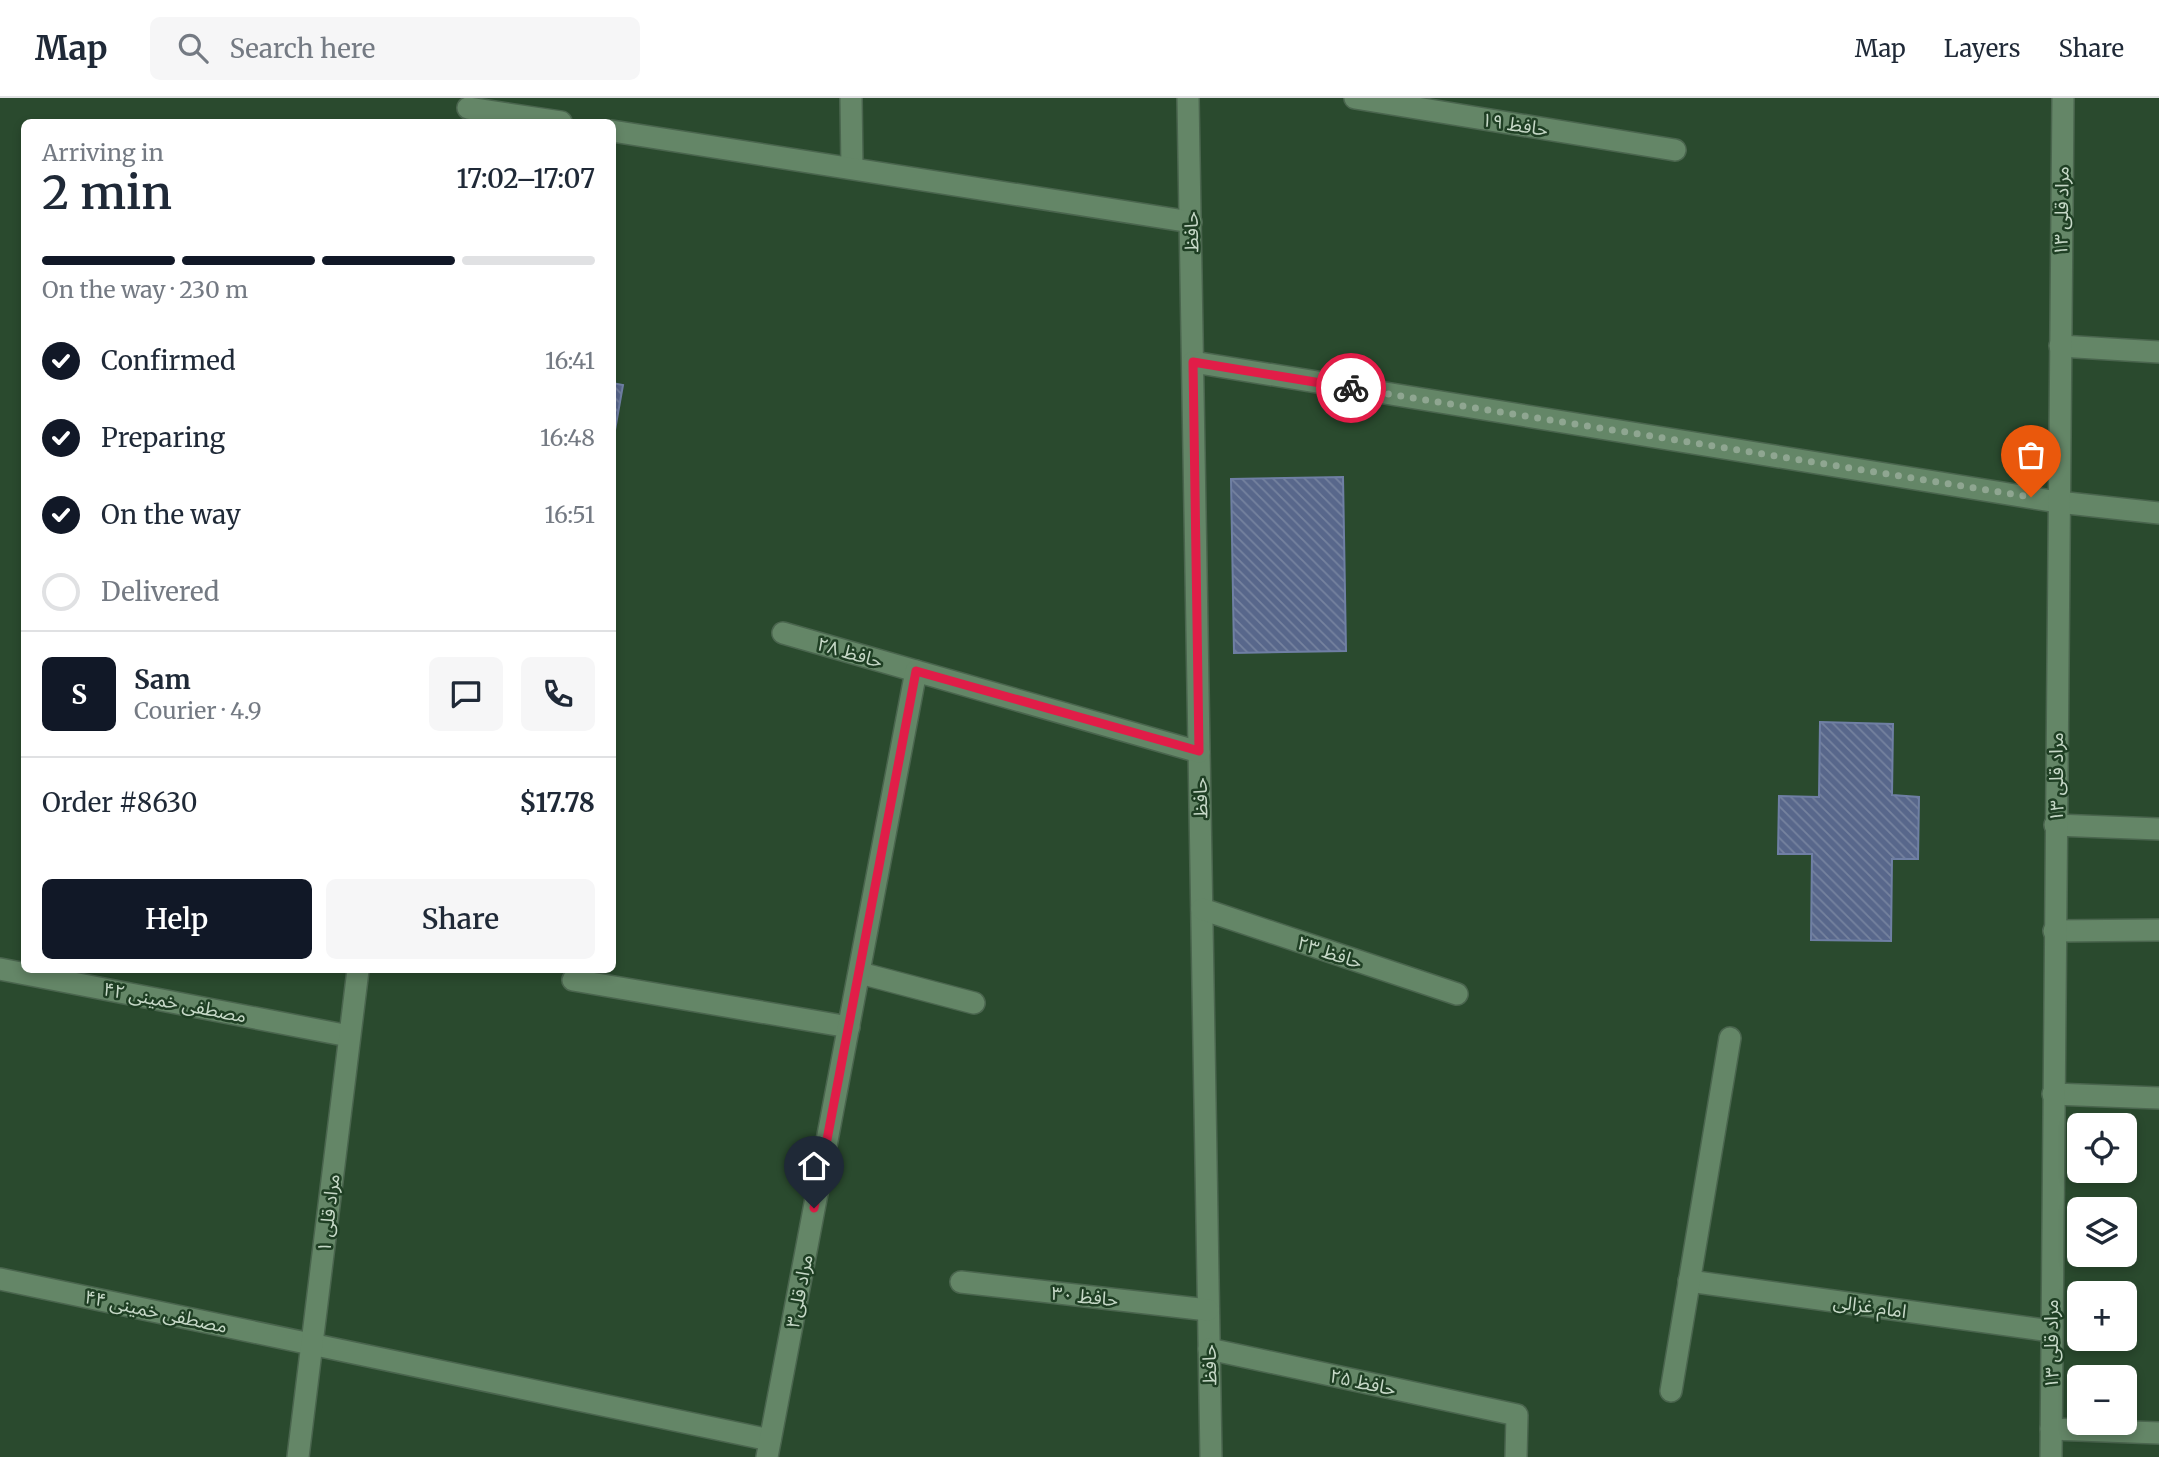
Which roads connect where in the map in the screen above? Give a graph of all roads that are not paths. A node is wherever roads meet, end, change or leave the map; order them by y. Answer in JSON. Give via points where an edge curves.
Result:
{"nodes":[{"id":1,"x":851,"y":98,"type":"edge"},
{"id":2,"x":1188,"y":98,"type":"edge"},
{"id":3,"x":1355,"y":98,"type":"edge"},
{"id":4,"x":2063,"y":98,"type":"edge"},
{"id":5,"x":468,"y":109,"type":"edge"},
{"id":6,"x":540,"y":119,"type":"edge"},
{"id":7,"x":616,"y":132,"type":"edge"},
{"id":8,"x":1675,"y":150,"type":"dead end"},
{"id":9,"x":852,"y":168,"type":"junction"},
{"id":10,"x":1191,"y":222,"type":"junction"},
{"id":11,"x":2060,"y":346,"type":"junction"},
{"id":12,"x":2159,"y":352,"type":"edge"},
{"id":13,"x":1193,"y":362,"type":"junction"},
{"id":14,"x":2058,"y":502,"type":"junction"},
{"id":15,"x":2159,"y":513,"type":"edge"},
{"id":16,"x":783,"y":633,"type":"dead end"},
{"id":17,"x":916,"y":671,"type":"junction"},
{"id":18,"x":1199,"y":751,"type":"junction"},
{"id":19,"x":2055,"y":825,"type":"junction"},
{"id":20,"x":2159,"y":829,"type":"edge"},
{"id":21,"x":1202,"y":909,"type":"junction"},
{"id":22,"x":2159,"y":930,"type":"edge"},
{"id":23,"x":2054,"y":931,"type":"junction"},
{"id":24,"x":0,"y":969,"type":"edge"},
{"id":25,"x":358,"y":973,"type":"edge"},
{"id":26,"x":860,"y":973,"type":"junction"},
{"id":27,"x":573,"y":980,"type":"dead end"},
{"id":28,"x":1457,"y":994,"type":"dead end"},
{"id":29,"x":974,"y":1003,"type":"dead end"},
{"id":30,"x":849,"y":1027,"type":"junction"},
{"id":31,"x":349,"y":1036,"type":"junction"},
{"id":32,"x":1730,"y":1038,"type":"dead end"},
{"id":33,"x":2053,"y":1094,"type":"junction"},
{"id":34,"x":2159,"y":1098,"type":"edge"},
{"id":35,"x":0,"y":1279,"type":"edge"},
{"id":36,"x":1689,"y":1280,"type":"junction"},
{"id":37,"x":961,"y":1282,"type":"dead end"},
{"id":38,"x":1208,"y":1310,"type":"junction"},
{"id":39,"x":2051,"y":1331,"type":"junction"},
{"id":40,"x":313,"y":1344,"type":"junction"},
{"id":41,"x":1209,"y":1349,"type":"junction"},
{"id":42,"x":1671,"y":1391,"type":"dead end"},
{"id":43,"x":2051,"y":1429,"type":"junction"},
{"id":44,"x":2159,"y":1433,"type":"edge"},
{"id":45,"x":768,"y":1449,"type":"edge"},
{"id":46,"x":298,"y":1457,"type":"edge"},
{"id":47,"x":1211,"y":1457,"type":"edge"},
{"id":48,"x":1516,"y":1457,"type":"edge"},
{"id":49,"x":2051,"y":1457,"type":"edge"}],
"edges":[{"from":1,"to":9,"type":"street"},
{"from":2,"to":10,"type":"street","name":"حافظ"},
{"from":3,"to":8,"type":"street","name":"حافظ ۱۹"},
{"from":4,"to":11,"type":"street","name":"مراد قلی ۱۳"},
{"from":5,"to":6,"type":"street"},
{"from":7,"to":9,"type":"street"},
{"from":9,"to":10,"type":"street"},
{"from":10,"to":13,"type":"street","name":"حافظ"},
{"from":11,"to":12,"type":"street"},
{"from":11,"to":14,"type":"street","name":"مراد قلی ۱۳"},
{"from":13,"to":14,"type":"street"},
{"from":13,"to":18,"type":"street","name":"حافظ"},
{"from":14,"to":15,"type":"street"},
{"from":14,"to":19,"type":"street","name":"مراد قلی ۱۳"},
{"from":16,"to":17,"type":"street","name":"حافظ ۲۸"},
{"from":17,"to":18,"type":"street","name":"حافظ ۲۸"},
{"from":17,"to":26,"type":"street","name":"مراد قلی۳"},
{"from":18,"to":21,"type":"street","name":"حافظ"},
{"from":19,"to":20,"type":"street"},
{"from":19,"to":23,"type":"street","name":"مراد قلی ۱۳"},
{"from":21,"to":28,"type":"street","name":"حافظ ۲۳"},
{"from":21,"to":38,"type":"street","name":"حافظ"},
{"from":22,"to":23,"type":"street"},
{"from":23,"to":33,"type":"street","name":"مراد قلی ۱۳"},
{"from":24,"to":31,"type":"street","name":"مصطفی خمینی ۴۲"},
{"from":25,"to":31,"type":"street","name":"مراد قلی ۱"},
{"from":26,"to":29,"type":"street"},
{"from":26,"to":30,"type":"street","name":"مراد قلی۳"},
{"from":27,"to":30,"type":"street"},
{"from":30,"to":45,"type":"street","name":"مراد قلی۳"},
{"from":31,"to":40,"type":"street","name":"مراد قلی ۱"},
{"from":32,"to":36,"type":"street"},
{"from":33,"to":34,"type":"street"},
{"from":33,"to":39,"type":"street","name":"مراد قلی ۱۳"},
{"from":35,"to":40,"type":"street","name":"مصطفی خمینی ۴۴"},
{"from":36,"to":39,"type":"street","name":"امام غزالی"},
{"from":36,"to":42,"type":"street"},
{"from":37,"to":38,"type":"street","name":"حافظ ۳۰"},
{"from":38,"to":41,"type":"street","name":"حافظ"},
{"from":39,"to":43,"type":"street","name":"مراد قلی ۱۳"},
{"from":40,"to":45,"type":"street","name":"مصطفی خمینی ۴۴"},
{"from":40,"to":46,"type":"street","name":"مراد قلی ۱"},
{"from":41,"to":47,"type":"street","name":"حافظ"},
{"from":41,"to":48,"type":"street","name":"حافظ ۲۵","via":[[1517,1415]]},
{"from":43,"to":44,"type":"street"},
{"from":43,"to":49,"type":"street","name":"مراد قلی ۱۳"}]}
